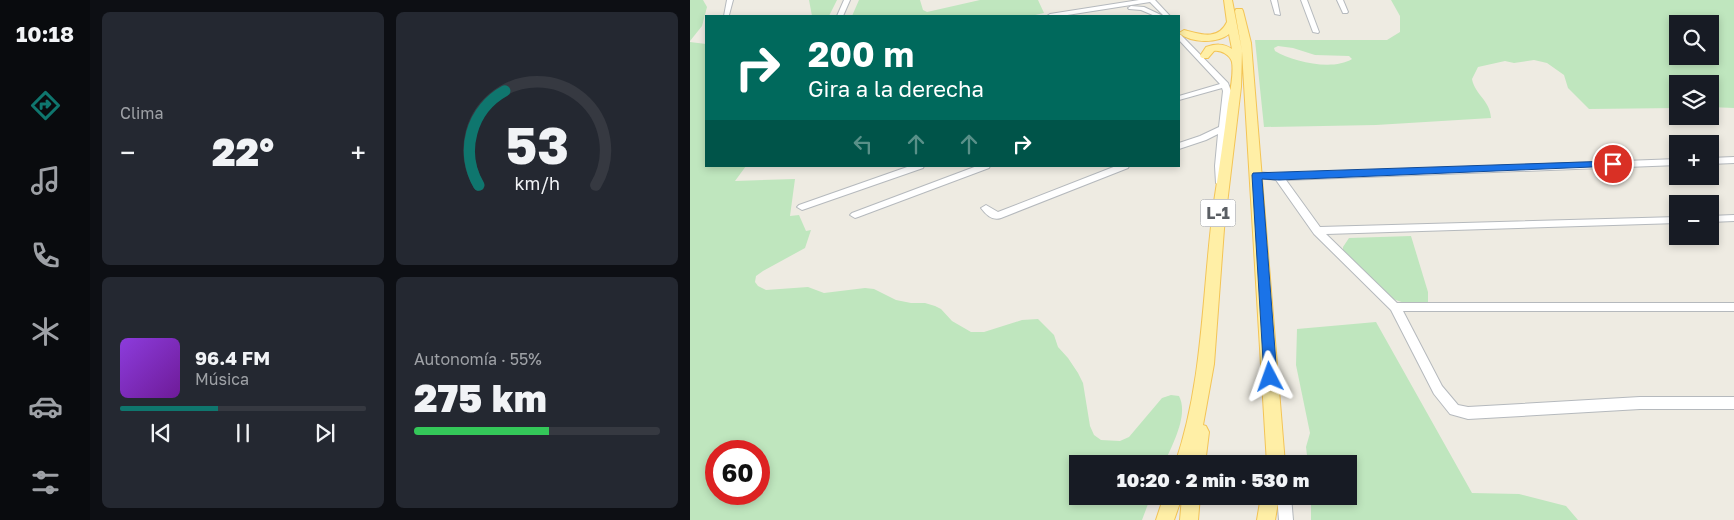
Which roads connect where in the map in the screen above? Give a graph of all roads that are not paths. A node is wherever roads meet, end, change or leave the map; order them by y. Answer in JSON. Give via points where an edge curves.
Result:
{"nodes":[{"id":1,"x":730,"y":0,"type":"edge"},
{"id":2,"x":847,"y":0,"type":"edge"},
{"id":3,"x":854,"y":0,"type":"edge"},
{"id":4,"x":1228,"y":0,"type":"edge"},
{"id":5,"x":1236,"y":0,"type":"edge"},
{"id":6,"x":1274,"y":0,"type":"edge"},
{"id":7,"x":1304,"y":0,"type":"edge"},
{"id":8,"x":1340,"y":0,"type":"edge"},
{"id":9,"x":1146,"y":1,"type":"edge"},
{"id":10,"x":1125,"y":8,"type":"junction"},
{"id":11,"x":1345,"y":12,"type":"dead end"},
{"id":12,"x":1278,"y":14,"type":"dead end"},
{"id":13,"x":726,"y":15,"type":"dead end"},
{"id":14,"x":840,"y":15,"type":"edge"},
{"id":15,"x":847,"y":15,"type":"edge"},
{"id":16,"x":1056,"y":15,"type":"edge"},
{"id":17,"x":1077,"y":15,"type":"edge"},
{"id":18,"x":1157,"y":15,"type":"edge"},
{"id":19,"x":1158,"y":15,"type":"edge"},
{"id":20,"x":1166,"y":15,"type":"edge"},
{"id":21,"x":1232,"y":22,"type":"junction"},
{"id":22,"x":1316,"y":32,"type":"dead end"},
{"id":23,"x":1181,"y":36,"type":"edge"},
{"id":24,"x":1205,"y":56,"type":"junction"},
{"id":25,"x":1237,"y":63,"type":"junction"},
{"id":26,"x":1231,"y":86,"type":"junction"},
{"id":27,"x":1180,"y":98,"type":"edge"},
{"id":28,"x":1251,"y":104,"type":"junction"},
{"id":29,"x":1223,"y":128,"type":"junction"},
{"id":30,"x":1203,"y":138,"type":"junction"},
{"id":31,"x":1221,"y":145,"type":"junction"},
{"id":32,"x":1180,"y":146,"type":"edge"},
{"id":33,"x":1734,"y":160,"type":"edge"},
{"id":34,"x":1719,"y":161,"type":"edge"},
{"id":35,"x":1669,"y":162,"type":"edge"},
{"id":36,"x":917,"y":167,"type":"edge"},
{"id":37,"x":983,"y":167,"type":"edge"},
{"id":38,"x":1123,"y":167,"type":"edge"},
{"id":39,"x":1257,"y":175,"type":"junction"},
{"id":40,"x":1279,"y":177,"type":"junction"},
{"id":41,"x":1221,"y":194,"type":"junction"},
{"id":42,"x":802,"y":207,"type":"dead end"},
{"id":43,"x":986,"y":208,"type":"dead end"},
{"id":44,"x":855,"y":215,"type":"dead end"},
{"id":45,"x":1734,"y":218,"type":"edge"},
{"id":46,"x":1719,"y":219,"type":"edge"},
{"id":47,"x":1669,"y":220,"type":"edge"},
{"id":48,"x":1317,"y":231,"type":"junction"},
{"id":49,"x":1395,"y":307,"type":"junction"},
{"id":50,"x":1734,"y":307,"type":"edge"},
{"id":51,"x":1206,"y":364,"type":"junction"},
{"id":52,"x":1734,"y":403,"type":"edge"},
{"id":53,"x":1187,"y":455,"type":"edge"},
{"id":54,"x":1197,"y":455,"type":"edge"},
{"id":55,"x":1277,"y":455,"type":"edge"},
{"id":56,"x":1170,"y":505,"type":"edge"},
{"id":57,"x":1190,"y":505,"type":"edge"},
{"id":58,"x":1268,"y":505,"type":"edge"},
{"id":59,"x":1274,"y":505,"type":"edge"},
{"id":60,"x":1285,"y":505,"type":"edge"},
{"id":61,"x":1165,"y":520,"type":"edge"},
{"id":62,"x":1189,"y":520,"type":"edge"},
{"id":63,"x":1266,"y":520,"type":"edge"},
{"id":64,"x":1273,"y":520,"type":"edge"},
{"id":65,"x":1286,"y":520,"type":"edge"}],
"edges":[{"from":1,"to":13,"type":"street"},
{"from":2,"to":14,"type":"street"},
{"from":3,"to":15,"type":"street"},
{"from":4,"to":21,"type":"main road","number":"L-1"},
{"from":5,"to":28,"type":"main road","number":"L-1","via":[[1246,43]]},
{"from":6,"to":12,"type":"street"},
{"from":7,"to":22,"type":"street"},
{"from":8,"to":11,"type":"street"},
{"from":9,"to":10,"type":"street"},
{"from":9,"to":16,"type":"street"},
{"from":9,"to":19,"type":"street"},
{"from":9,"to":20,"type":"street"},
{"from":10,"to":17,"type":"street"},
{"from":10,"to":18,"type":"street","via":[[1142,8]]},
{"from":21,"to":23,"type":"main road","via":[[1230,29],[1210,39]]},
{"from":21,"to":25,"type":"main road","number":"L-1"},
{"from":23,"to":24,"type":"street"},
{"from":23,"to":26,"type":"street"},
{"from":24,"to":25,"type":"main road","via":[[1209,49],[1222,47],[1229,50]]},
{"from":24,"to":26,"type":"street"},
{"from":25,"to":26,"type":"main road","number":"L-1"},
{"from":26,"to":27,"type":"street"},
{"from":26,"to":28,"type":"main road"},
{"from":26,"to":29,"type":"street","number":"L-1","via":[[1227,90]]},
{"from":26,"to":41,"type":"main road","number":"L-1"},
{"from":28,"to":39,"type":"main road","number":"L-1"},
{"from":29,"to":30,"type":"street"},
{"from":29,"to":31,"type":"street","number":"L-1"},
{"from":30,"to":31,"type":"street"},
{"from":30,"to":32,"type":"street"},
{"from":31,"to":41,"type":"street","number":"L-1","via":[[1218,166]]},
{"from":33,"to":34,"type":"street"},
{"from":35,"to":40,"type":"street"},
{"from":36,"to":42,"type":"street"},
{"from":37,"to":44,"type":"street"},
{"from":38,"to":43,"type":"street","via":[[998,216]]},
{"from":39,"to":40,"type":"street"},
{"from":39,"to":55,"type":"main road","number":"L-1"},
{"from":40,"to":48,"type":"street"},
{"from":41,"to":51,"type":"main road","number":"L-1"},
{"from":45,"to":46,"type":"street"},
{"from":47,"to":48,"type":"street"},
{"from":48,"to":49,"type":"street"},
{"from":49,"to":50,"type":"street"},
{"from":49,"to":52,"type":"street","via":[[1438,390],[1454,410],[1468,413],[1640,403]]},
{"from":51,"to":53,"type":"main road","number":"L-1"},
{"from":51,"to":54,"type":"main road","number":"L-1"},
{"from":56,"to":61,"type":"main road"},
{"from":57,"to":62,"type":"main road"},
{"from":58,"to":63,"type":"main road"},
{"from":59,"to":64,"type":"main road"},
{"from":60,"to":65,"type":"street"}]}
